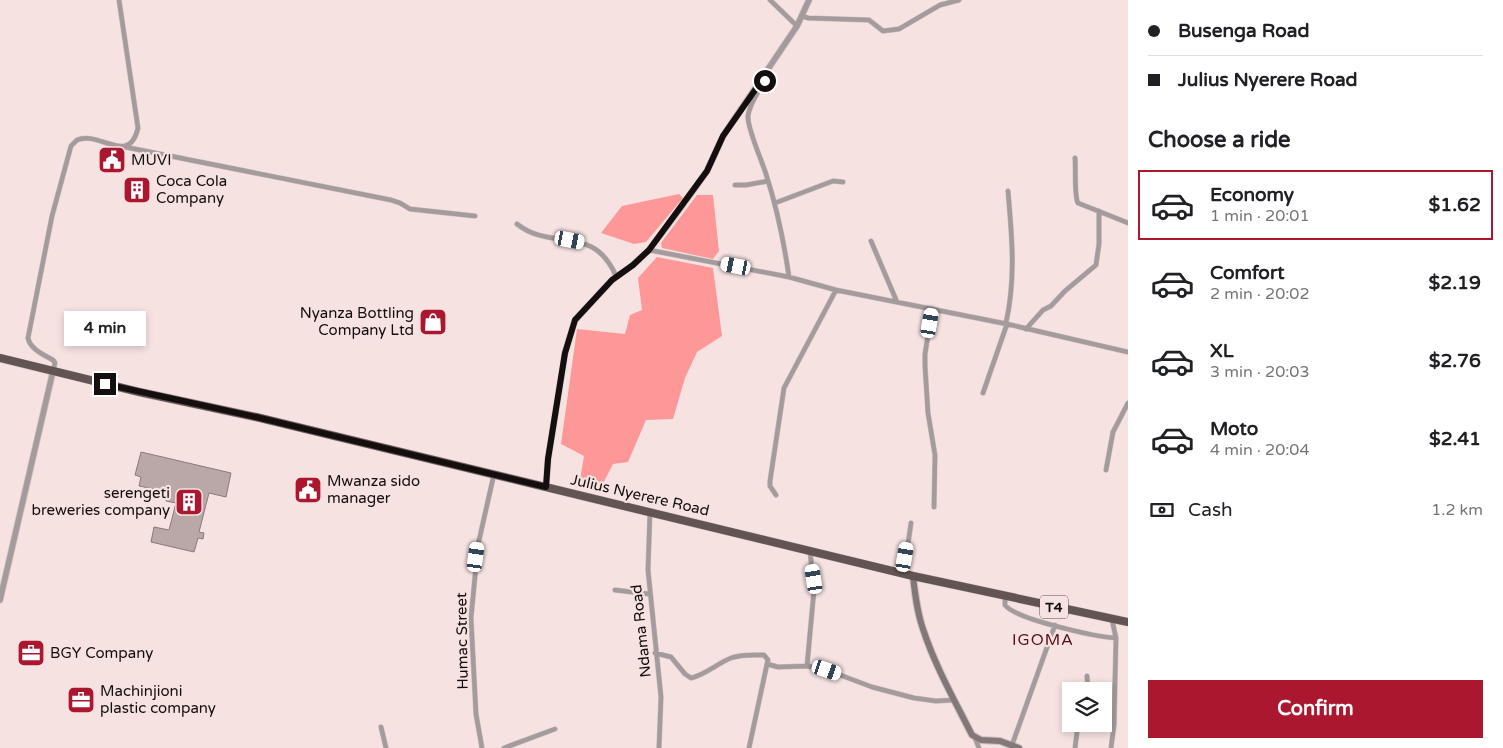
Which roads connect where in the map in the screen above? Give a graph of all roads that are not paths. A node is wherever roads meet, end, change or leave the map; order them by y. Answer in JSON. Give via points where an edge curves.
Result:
{"nodes":[{"id":1,"x":119,"y":0,"type":"edge"},
{"id":2,"x":770,"y":0,"type":"edge"},
{"id":3,"x":809,"y":0,"type":"edge"},
{"id":4,"x":959,"y":0,"type":"edge"},
{"id":5,"x":802,"y":16,"type":"junction"},
{"id":6,"x":797,"y":26,"type":"junction"},
{"id":7,"x":767,"y":73,"type":"junction"},
{"id":8,"x":123,"y":147,"type":"junction"},
{"id":9,"x":1075,"y":158,"type":"dead end"},
{"id":10,"x":768,"y":181,"type":"junction"},
{"id":11,"x":843,"y":182,"type":"dead end"},
{"id":12,"x":735,"y":185,"type":"dead end"},
{"id":13,"x":1008,"y":191,"type":"dead end"},
{"id":14,"x":775,"y":203,"type":"junction"},
{"id":15,"x":1099,"y":211,"type":"junction"},
{"id":16,"x":475,"y":216,"type":"dead end"},
{"id":17,"x":1128,"y":222,"type":"edge"},
{"id":18,"x":517,"y":224,"type":"dead end"},
{"id":19,"x":871,"y":241,"type":"dead end"},
{"id":20,"x":649,"y":250,"type":"junction"},
{"id":21,"x":616,"y":276,"type":"junction"},
{"id":22,"x":789,"y":277,"type":"junction"},
{"id":23,"x":836,"y":290,"type":"junction"},
{"id":24,"x":897,"y":302,"type":"junction"},
{"id":25,"x":932,"y":310,"type":"junction"},
{"id":26,"x":1006,"y":323,"type":"junction"},
{"id":27,"x":1026,"y":329,"type":"junction"},
{"id":28,"x":1128,"y":352,"type":"edge"},
{"id":29,"x":0,"y":358,"type":"edge"},
{"id":30,"x":53,"y":371,"type":"junction"},
{"id":31,"x":983,"y":393,"type":"dead end"},
{"id":32,"x":1128,"y":403,"type":"edge"},
{"id":33,"x":1106,"y":470,"type":"dead end"},
{"id":34,"x":494,"y":474,"type":"junction"},
{"id":35,"x":546,"y":487,"type":"junction"},
{"id":36,"x":776,"y":495,"type":"dead end"},
{"id":37,"x":934,"y":507,"type":"dead end"},
{"id":38,"x":650,"y":512,"type":"junction"},
{"id":39,"x":911,"y":522,"type":"dead end"},
{"id":40,"x":810,"y":550,"type":"junction"},
{"id":41,"x":904,"y":573,"type":"junction"},
{"id":42,"x":913,"y":576,"type":"junction"},
{"id":43,"x":616,"y":590,"type":"dead end"},
{"id":44,"x":649,"y":594,"type":"junction"},
{"id":45,"x":1005,"y":596,"type":"junction"},
{"id":46,"x":0,"y":600,"type":"edge"},
{"id":47,"x":1112,"y":620,"type":"junction"},
{"id":48,"x":1128,"y":622,"type":"edge"},
{"id":49,"x":1055,"y":625,"type":"junction"},
{"id":50,"x":1116,"y":638,"type":"junction"},
{"id":51,"x":655,"y":653,"type":"junction"},
{"id":52,"x":767,"y":664,"type":"junction"},
{"id":53,"x":807,"y":666,"type":"junction"},
{"id":54,"x":1087,"y":676,"type":"dead end"},
{"id":55,"x":1087,"y":682,"type":"edge"},
{"id":56,"x":954,"y":700,"type":"junction"},
{"id":57,"x":381,"y":727,"type":"dead end"},
{"id":58,"x":555,"y":729,"type":"dead end"},
{"id":59,"x":1077,"y":732,"type":"edge"},
{"id":60,"x":975,"y":738,"type":"junction"},
{"id":61,"x":1016,"y":746,"type":"edge"},
{"id":62,"x":386,"y":748,"type":"edge"},
{"id":63,"x":482,"y":748,"type":"edge"},
{"id":64,"x":504,"y":748,"type":"edge"},
{"id":65,"x":659,"y":748,"type":"edge"},
{"id":66,"x":749,"y":748,"type":"edge"},
{"id":67,"x":979,"y":748,"type":"edge"},
{"id":68,"x":1075,"y":748,"type":"edge"},
{"id":69,"x":1111,"y":748,"type":"edge"}],
"edges":[{"from":1,"to":8,"type":"street","via":[[138,128],[136,138]]},
{"from":2,"to":6,"type":"street"},
{"from":3,"to":5,"type":"street"},
{"from":4,"to":5,"type":"street","via":[[940,5],[899,29],[883,31],[869,20]]},
{"from":5,"to":6,"type":"street"},
{"from":6,"to":7,"type":"street"},
{"from":7,"to":10,"type":"street","via":[[750,107],[748,123]]},
{"from":7,"to":20,"type":"street","via":[[723,136],[707,171]]},
{"from":8,"to":16,"type":"street","via":[[391,200],[410,209]]},
{"from":8,"to":30,"type":"street","via":[[85,138],[72,146],[52,216],[28,338],[33,347],[53,360]]},
{"from":9,"to":15,"type":"street","via":[[1076,200]]},
{"from":10,"to":12,"type":"street"},
{"from":10,"to":14,"type":"street"},
{"from":11,"to":14,"type":"street","via":[[833,181]]},
{"from":13,"to":26,"type":"street","via":[[1014,262]]},
{"from":14,"to":22,"type":"street"},
{"from":15,"to":17,"type":"street"},
{"from":15,"to":27,"type":"street","via":[[1096,265],[1043,310]]},
{"from":18,"to":21,"type":"street","via":[[528,232],[594,247],[610,262]]},
{"from":19,"to":24,"type":"street"},
{"from":20,"to":21,"type":"street"},
{"from":20,"to":22,"type":"street"},
{"from":21,"to":35,"type":"street","via":[[575,320],[565,353]]},
{"from":22,"to":23,"type":"street"},
{"from":23,"to":24,"type":"street"},
{"from":23,"to":36,"type":"street","via":[[784,388],[770,481]]},
{"from":24,"to":25,"type":"street"},
{"from":25,"to":26,"type":"street"},
{"from":25,"to":37,"type":"street","via":[[924,366],[935,455]]},
{"from":26,"to":27,"type":"street"},
{"from":26,"to":31,"type":"street"},
{"from":27,"to":28,"type":"street"},
{"from":29,"to":30,"type":"highway","name":"Julius Nyerere Road","number":"T4"},
{"from":30,"to":34,"type":"highway","name":"Julius Nyerere Road","number":"T4"},
{"from":30,"to":46,"type":"street"},
{"from":32,"to":33,"type":"street","via":[[1113,432]]},
{"from":34,"to":35,"type":"highway","name":"Julius Nyerere Road","number":"T4"},
{"from":34,"to":63,"type":"street","name":"Humac Street","via":[[478,545],[471,618],[476,714]]},
{"from":35,"to":38,"type":"highway","name":"Julius Nyerere Road","number":"T4"},
{"from":38,"to":40,"type":"highway","name":"Julius Nyerere Road","number":"T4"},
{"from":38,"to":44,"type":"street","name":"Ndama Road"},
{"from":39,"to":41,"type":"street"},
{"from":40,"to":41,"type":"highway","name":"Julius Nyerere Road","number":"T4"},
{"from":40,"to":53,"type":"street","via":[[814,590]]},
{"from":41,"to":42,"type":"highway","name":"Julius Nyerere Road","number":"T4"},
{"from":42,"to":45,"type":"highway","name":"Julius Nyerere Road","number":"T4"},
{"from":42,"to":56,"type":"main road","via":[[922,628]]},
{"from":43,"to":44,"type":"street"},
{"from":44,"to":51,"type":"street","name":"Ndama Road"},
{"from":45,"to":47,"type":"highway","name":"Julius Nyerere Road","number":"T4"},
{"from":45,"to":49,"type":"street","via":[[1004,605],[1010,611]]},
{"from":47,"to":48,"type":"highway","name":"Julius Nyerere Road","number":"T4"},
{"from":47,"to":50,"type":"street"},
{"from":49,"to":50,"type":"street"},
{"from":49,"to":61,"type":"street"},
{"from":50,"to":69,"type":"street"},
{"from":51,"to":52,"type":"street","via":[[671,657],[691,678],[740,655],[764,655]]},
{"from":51,"to":65,"type":"street","name":"Ndama Road","via":[[661,711]]},
{"from":52,"to":53,"type":"street"},
{"from":52,"to":66,"type":"street"},
{"from":53,"to":56,"type":"street","via":[[914,698]]},
{"from":54,"to":55,"type":"street"},
{"from":56,"to":60,"type":"main road"},
{"from":57,"to":62,"type":"street"},
{"from":58,"to":64,"type":"street"},
{"from":59,"to":68,"type":"street"},
{"from":60,"to":61,"type":"main road"},
{"from":60,"to":67,"type":"street"}]}
